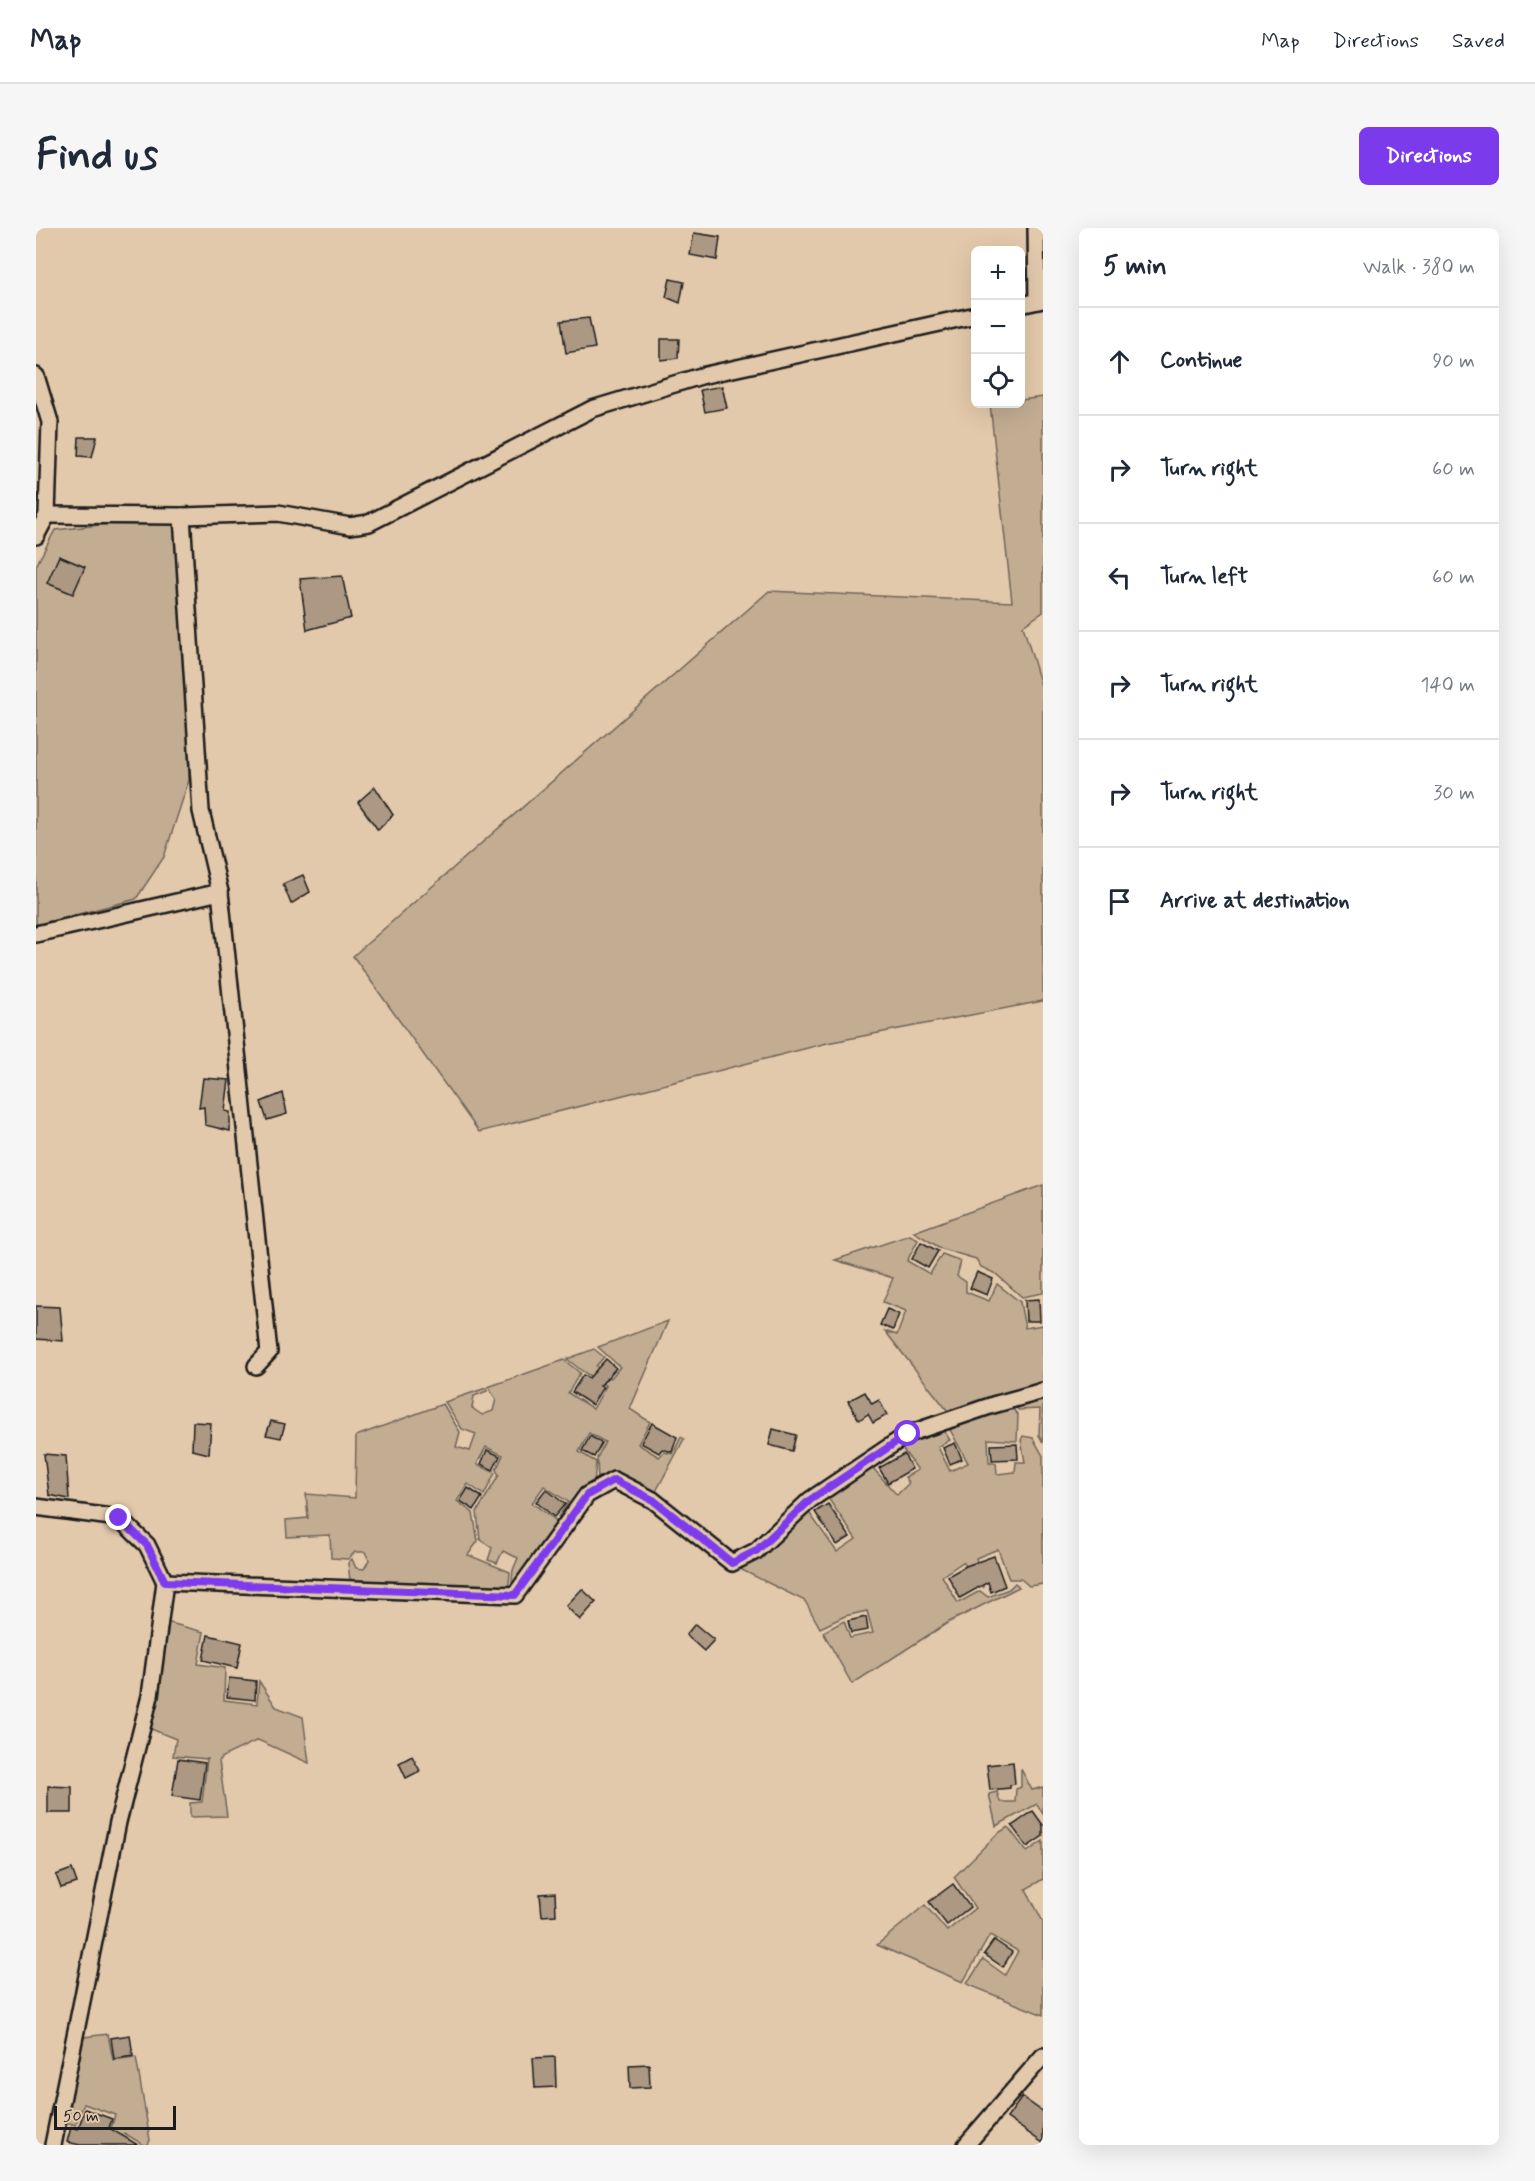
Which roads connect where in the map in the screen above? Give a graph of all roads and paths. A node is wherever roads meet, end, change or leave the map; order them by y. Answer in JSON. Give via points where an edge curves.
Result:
{"nodes":[{"id":1,"x":1036,"y":228,"type":"edge"},
{"id":2,"x":1040,"y":300,"type":"edge"},
{"id":3,"x":1025,"y":304,"type":"edge"},
{"id":4,"x":971,"y":316,"type":"edge"},
{"id":5,"x":36,"y":376,"type":"edge"},
{"id":6,"x":47,"y":515,"type":"junction"},
{"id":7,"x":182,"y":516,"type":"junction"},
{"id":8,"x":36,"y":536,"type":"edge"},
{"id":9,"x":220,"y":892,"type":"junction"},
{"id":10,"x":36,"y":934,"type":"edge"},
{"id":11,"x":256,"y":1366,"type":"dead end"},
{"id":12,"x":1043,"y":1391,"type":"edge"},
{"id":13,"x":36,"y":1507,"type":"edge"},
{"id":14,"x":165,"y":1582,"type":"junction"},
{"id":15,"x":1042,"y":2059,"type":"edge"},
{"id":16,"x":53,"y":2145,"type":"edge"},
{"id":17,"x":966,"y":2145,"type":"edge"}],
"edges":[{"from":1,"to":2,"type":"street"},
{"from":2,"to":3,"type":"street"},
{"from":4,"to":7,"type":"street","via":[[701,376],[592,410],[369,524],[350,526],[278,513]]},
{"from":5,"to":6,"type":"street","via":[[50,422]]},
{"from":6,"to":7,"type":"street"},
{"from":6,"to":8,"type":"street"},
{"from":7,"to":9,"type":"street","via":[[201,811]]},
{"from":9,"to":10,"type":"street"},
{"from":9,"to":11,"type":"street","via":[[269,1352]]},
{"from":12,"to":14,"type":"street","via":[[908,1434],[810,1500],[756,1551],[732,1563],[653,1500],[614,1480],[587,1495],[515,1595]]},
{"from":13,"to":14,"type":"street","via":[[119,1518],[147,1545]]},
{"from":14,"to":16,"type":"street","via":[[150,1696],[118,1822]]},
{"from":15,"to":17,"type":"street"}]}
